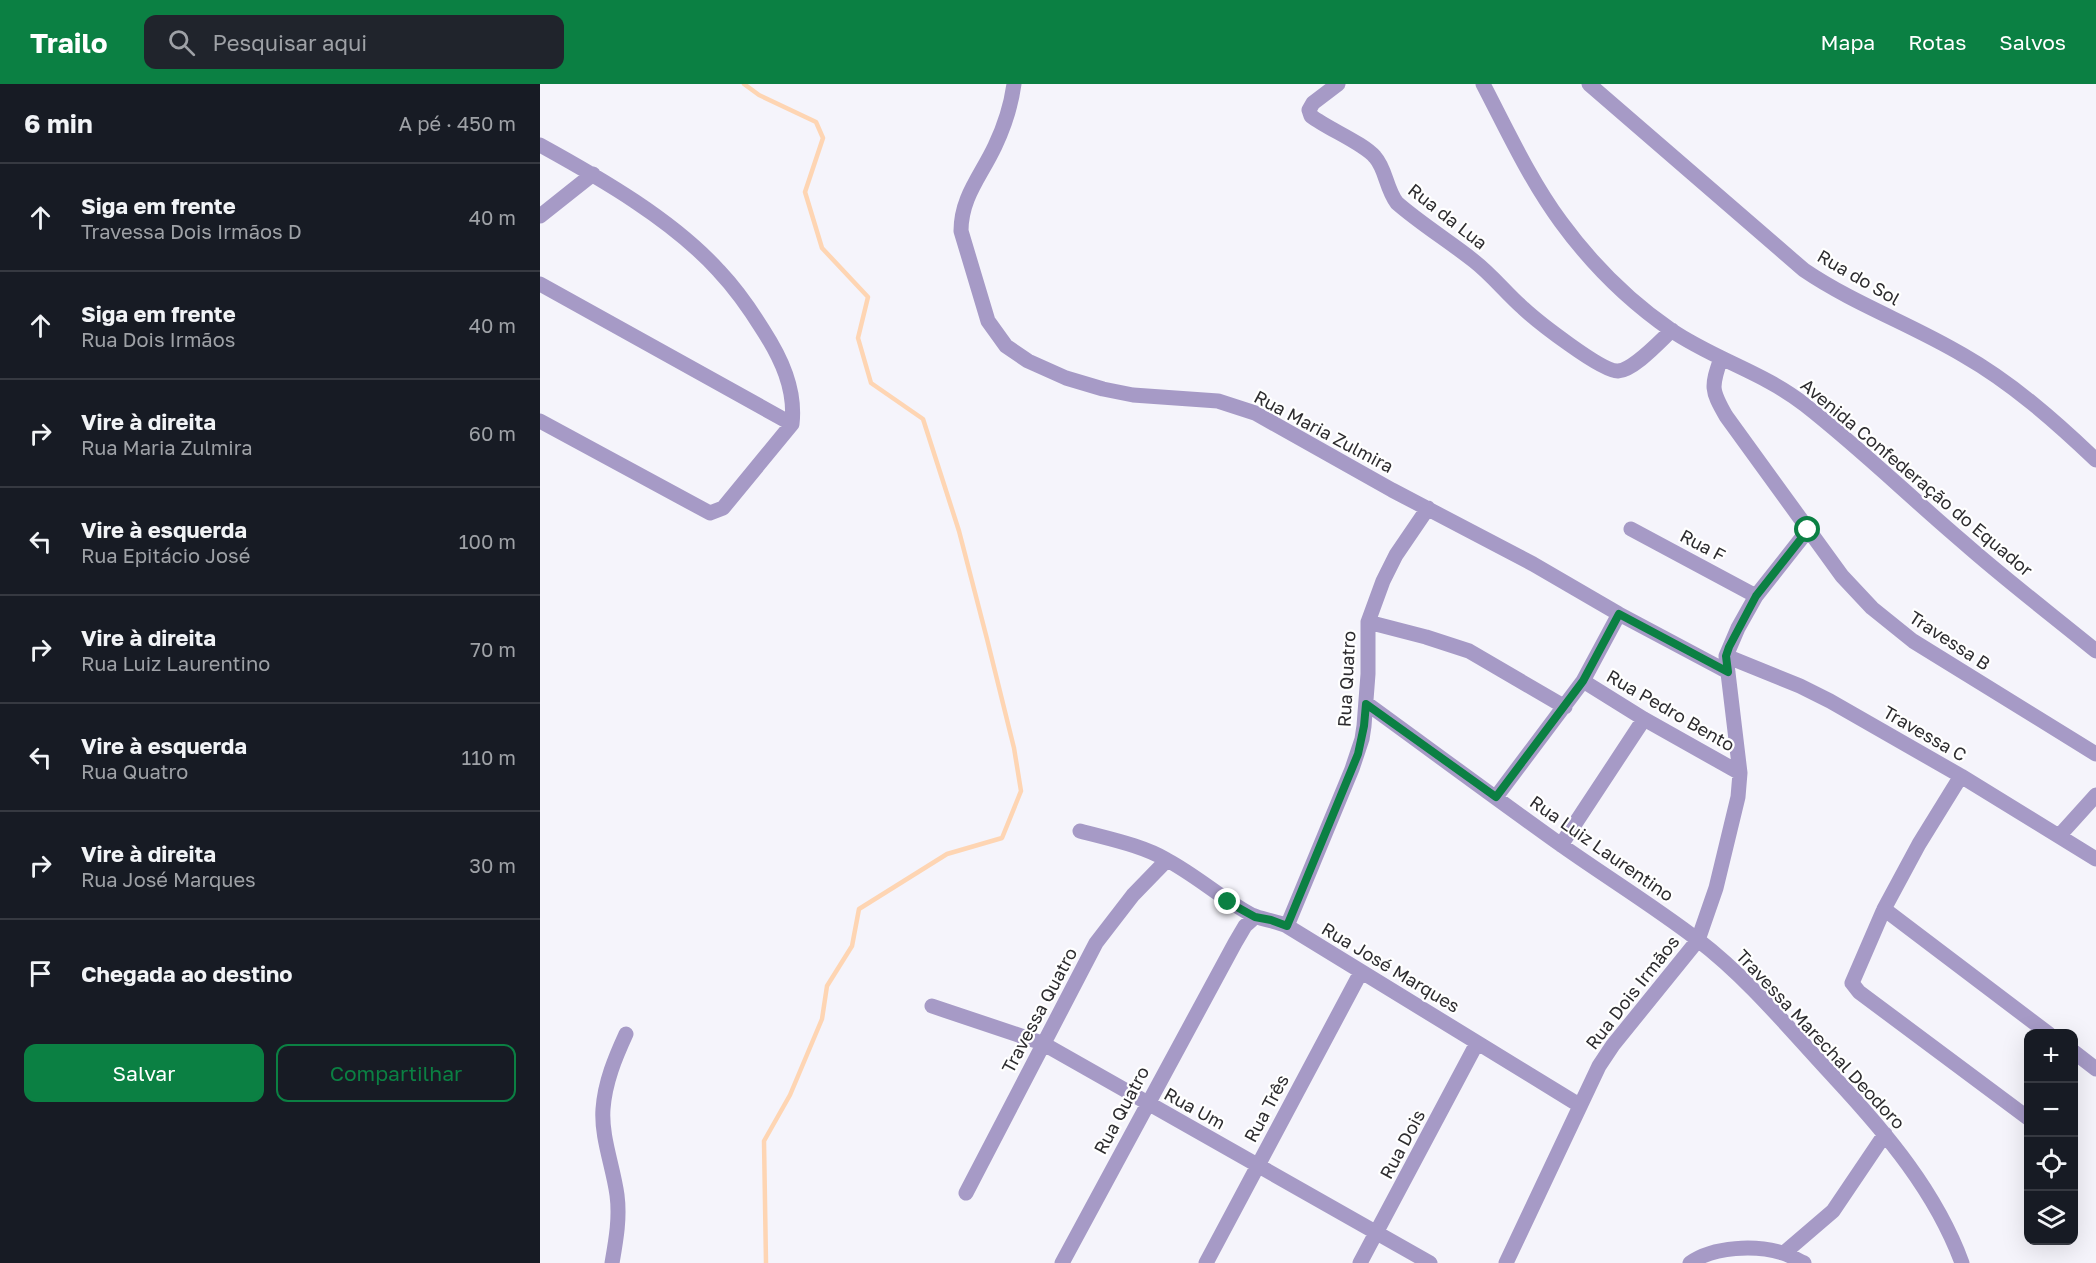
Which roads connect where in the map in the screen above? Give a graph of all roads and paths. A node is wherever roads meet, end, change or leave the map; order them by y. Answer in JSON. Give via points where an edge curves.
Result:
{"nodes":[{"id":1,"x":1014,"y":84,"type":"edge"},
{"id":2,"x":1338,"y":84,"type":"edge"},
{"id":3,"x":1483,"y":84,"type":"edge"},
{"id":4,"x":1589,"y":84,"type":"edge"},
{"id":5,"x":540,"y":145,"type":"edge"},
{"id":6,"x":592,"y":174,"type":"junction"},
{"id":7,"x":540,"y":216,"type":"edge"},
{"id":8,"x":540,"y":284,"type":"edge"},
{"id":9,"x":1672,"y":330,"type":"junction"},
{"id":10,"x":1721,"y":358,"type":"junction"},
{"id":11,"x":540,"y":421,"type":"edge"},
{"id":12,"x":792,"y":424,"type":"junction"},
{"id":13,"x":2096,"y":460,"type":"edge"},
{"id":14,"x":1428,"y":508,"type":"junction"},
{"id":15,"x":1631,"y":529,"type":"dead end"},
{"id":16,"x":1808,"y":530,"type":"junction"},
{"id":17,"x":1756,"y":596,"type":"junction"},
{"id":18,"x":1619,"y":614,"type":"junction"},
{"id":19,"x":1368,"y":622,"type":"junction"},
{"id":20,"x":2096,"y":651,"type":"edge"},
{"id":21,"x":1726,"y":656,"type":"junction"},
{"id":22,"x":1728,"y":672,"type":"junction"},
{"id":23,"x":1583,"y":681,"type":"junction"},
{"id":24,"x":1366,"y":704,"type":"junction"},
{"id":25,"x":1565,"y":707,"type":"junction"},
{"id":26,"x":1644,"y":719,"type":"junction"},
{"id":27,"x":2096,"y":754,"type":"edge"},
{"id":28,"x":1740,"y":773,"type":"junction"},
{"id":29,"x":1961,"y":776,"type":"junction"},
{"id":30,"x":2096,"y":795,"type":"edge"},
{"id":31,"x":1496,"y":797,"type":"junction"},
{"id":32,"x":1080,"y":831,"type":"dead end"},
{"id":33,"x":2059,"y":836,"type":"junction"},
{"id":34,"x":1562,"y":845,"type":"junction"},
{"id":35,"x":2096,"y":859,"type":"edge"},
{"id":36,"x":1167,"y":860,"type":"junction"},
{"id":37,"x":1884,"y":909,"type":"junction"},
{"id":38,"x":1255,"y":917,"type":"junction"},
{"id":39,"x":1287,"y":926,"type":"junction"},
{"id":40,"x":1698,"y":940,"type":"junction"},
{"id":41,"x":1361,"y":972,"type":"junction"},
{"id":42,"x":932,"y":1006,"type":"dead end"},
{"id":43,"x":2042,"y":1029,"type":"edge"},
{"id":44,"x":626,"y":1034,"type":"dead end"},
{"id":45,"x":1478,"y":1042,"type":"junction"},
{"id":46,"x":1042,"y":1044,"type":"junction"},
{"id":47,"x":2078,"y":1056,"type":"edge"},
{"id":48,"x":2096,"y":1069,"type":"edge"},
{"id":49,"x":1147,"y":1103,"type":"junction"},
{"id":50,"x":1579,"y":1105,"type":"junction"},
{"id":51,"x":2024,"y":1115,"type":"edge"},
{"id":52,"x":1885,"y":1134,"type":"junction"},
{"id":53,"x":1258,"y":1166,"type":"junction"},
{"id":54,"x":966,"y":1193,"type":"dead end"},
{"id":55,"x":1376,"y":1233,"type":"junction"},
{"id":56,"x":1784,"y":1253,"type":"junction"},
{"id":57,"x":612,"y":1263,"type":"edge"},
{"id":58,"x":1062,"y":1263,"type":"edge"},
{"id":59,"x":1206,"y":1263,"type":"edge"},
{"id":60,"x":1360,"y":1263,"type":"edge"},
{"id":61,"x":1430,"y":1263,"type":"edge"},
{"id":62,"x":1506,"y":1263,"type":"edge"},
{"id":63,"x":1690,"y":1263,"type":"edge"},
{"id":64,"x":1804,"y":1263,"type":"edge"},
{"id":65,"x":1962,"y":1263,"type":"edge"}],
"edges":[{"from":1,"to":14,"type":"street","name":"Rua Maria Zulmira","via":[[1005,123],[961,217],[961,231],[988,321],[1006,346],[1056,374],[1103,389],[1203,399],[1255,413]]},
{"from":2,"to":9,"type":"street","name":"Rua da Lua","via":[[1313,103],[1311,116],[1377,158],[1397,203],[1475,262],[1524,309],[1583,353],[1608,369],[1626,369]]},
{"from":3,"to":9,"type":"street","name":"Avenida Confederação do Equador","via":[[1560,221],[1638,305]]},
{"from":4,"to":13,"type":"street","name":"Rua do Sol","via":[[1804,270],[1832,289],[1991,372],[2045,413]]},
{"from":5,"to":6,"type":"street"},
{"from":6,"to":7,"type":"street"},
{"from":6,"to":12,"type":"street","via":[[690,243],[741,297],[776,350],[786,373],[793,405]]},
{"from":8,"to":12,"type":"street"},
{"from":9,"to":10,"type":"street","name":"Avenida Confederação do Equador"},
{"from":10,"to":16,"type":"street","name":"Travessa B","via":[[1713,385],[1725,416]]},
{"from":10,"to":20,"type":"street","name":"Avenida Confederação do Equador","via":[[1778,386],[1805,405]]},
{"from":11,"to":12,"type":"street","via":[[710,513],[723,508]]},
{"from":14,"to":18,"type":"street","name":"Rua Maria Zulmira"},
{"from":14,"to":19,"type":"street","name":"Rua Quatro","via":[[1396,555]]},
{"from":15,"to":17,"type":"street","name":"Rua F"},
{"from":16,"to":17,"type":"street"},
{"from":16,"to":27,"type":"street","name":"Travessa B","via":[[1854,591],[1891,624]]},
{"from":17,"to":21,"type":"street"},
{"from":18,"to":22,"type":"street","name":"Rua Maria Zulmira"},
{"from":18,"to":23,"type":"street"},
{"from":19,"to":24,"type":"street","name":"Rua Quatro"},
{"from":19,"to":25,"type":"street","via":[[1469,651]]},
{"from":21,"to":22,"type":"street","name":"Rua Dois Irmãos"},
{"from":21,"to":29,"type":"street","name":"Travessa C","via":[[1830,701]]},
{"from":22,"to":28,"type":"street","name":"Rua Dois Irmãos"},
{"from":23,"to":25,"type":"street"},
{"from":23,"to":26,"type":"street","name":"Rua Pedro Bento"},
{"from":24,"to":31,"type":"street","name":"Rua Luiz Laurentino"},
{"from":24,"to":39,"type":"street","name":"Rua Quatro","via":[[1358,754]]},
{"from":25,"to":31,"type":"street"},
{"from":26,"to":28,"type":"street","name":"Rua Pedro Bento"},
{"from":26,"to":34,"type":"street"},
{"from":28,"to":40,"type":"street","name":"Rua Dois Irmãos","via":[[1728,843]]},
{"from":29,"to":33,"type":"street","name":"Travessa C"},
{"from":29,"to":37,"type":"street"},
{"from":30,"to":33,"type":"street"},
{"from":31,"to":34,"type":"street","name":"Rua Luiz Laurentino"},
{"from":32,"to":36,"type":"street","name":"Rua José Marques"},
{"from":33,"to":35,"type":"street","name":"Travessa C"},
{"from":34,"to":40,"type":"street","name":"Rua Luiz Laurentino"},
{"from":36,"to":38,"type":"street","name":"Rua José Marques"},
{"from":36,"to":46,"type":"street","name":"Travessa Quatro","via":[[1133,895],[1096,943]]},
{"from":37,"to":43,"type":"street"},
{"from":37,"to":51,"type":"street","via":[[1852,983],[1856,989]]},
{"from":38,"to":39,"type":"street","name":"Rua José Marques"},
{"from":38,"to":49,"type":"street","name":"Rua Quatro","via":[[1234,943]]},
{"from":39,"to":41,"type":"street","name":"Rua José Marques"},
{"from":40,"to":50,"type":"street","name":"Rua Dois Irmãos","via":[[1613,1045]]},
{"from":40,"to":52,"type":"street","name":"Travessa Marechal Deodoro","via":[[1760,996]]},
{"from":41,"to":45,"type":"street","name":"Rua José Marques"},
{"from":41,"to":53,"type":"street","name":"Rua Três"},
{"from":42,"to":46,"type":"street","name":"Rua Um"},
{"from":44,"to":57,"type":"street","via":[[609,1075],[603,1109],[617,1197]]},
{"from":45,"to":50,"type":"street","name":"Rua José Marques"},
{"from":45,"to":55,"type":"street","name":"Rua Dois"},
{"from":46,"to":49,"type":"street","name":"Rua Um"},
{"from":46,"to":54,"type":"street","name":"Travessa Quatro"},
{"from":47,"to":48,"type":"street"},
{"from":49,"to":53,"type":"street","name":"Rua Um"},
{"from":49,"to":58,"type":"street","name":"Rua Quatro"},
{"from":50,"to":62,"type":"street","name":"Rua Dois Irmãos"},
{"from":52,"to":56,"type":"street","via":[[1833,1211]]},
{"from":52,"to":65,"type":"street","name":"Travessa Marechal Deodoro","via":[[1951,1234]]},
{"from":53,"to":55,"type":"street","name":"Rua Um"},
{"from":53,"to":59,"type":"street","name":"Rua Três"},
{"from":55,"to":60,"type":"street","name":"Rua Dois"},
{"from":55,"to":61,"type":"street","name":"Rua Um"},
{"from":56,"to":63,"type":"street","via":[[1732,1250]]},
{"from":56,"to":64,"type":"street"}]}
